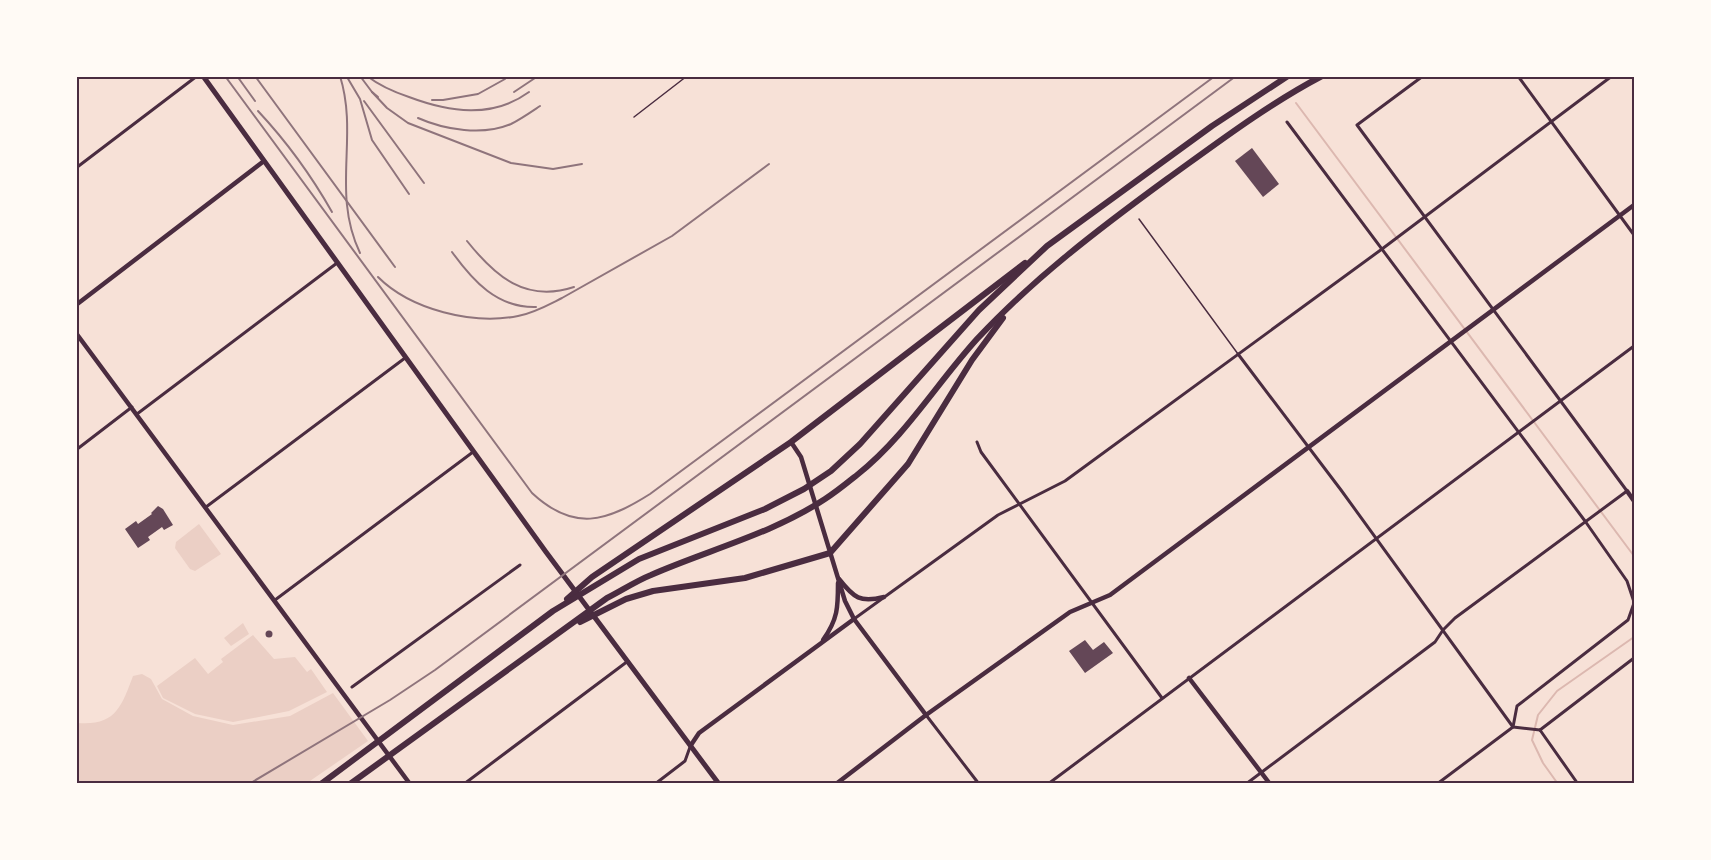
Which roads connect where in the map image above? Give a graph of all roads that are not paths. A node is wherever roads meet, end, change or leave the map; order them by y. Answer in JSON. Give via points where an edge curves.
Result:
{"nodes":[{"id":1,"x":197,"y":76,"type":"edge"},
{"id":2,"x":203,"y":76,"type":"edge"},
{"id":3,"x":687,"y":76,"type":"edge"},
{"id":4,"x":1288,"y":76,"type":"edge"},
{"id":5,"x":1322,"y":76,"type":"edge"},
{"id":6,"x":1423,"y":76,"type":"edge"},
{"id":7,"x":1518,"y":76,"type":"edge"},
{"id":8,"x":1612,"y":76,"type":"edge"},
{"id":9,"x":634,"y":117,"type":"dead end"},
{"id":10,"x":1552,"y":122,"type":"junction"},
{"id":11,"x":1287,"y":123,"type":"dead end"},
{"id":12,"x":264,"y":161,"type":"junction"},
{"id":13,"x":76,"y":168,"type":"edge"},
{"id":14,"x":1635,"y":205,"type":"edge"},
{"id":15,"x":1620,"y":216,"type":"junction"},
{"id":16,"x":1424,"y":217,"type":"junction"},
{"id":17,"x":1138,"y":219,"type":"dead end"},
{"id":18,"x":1635,"y":235,"type":"edge"},
{"id":19,"x":1047,"y":246,"type":"junction"},
{"id":20,"x":1382,"y":249,"type":"junction"},
{"id":21,"x":338,"y":262,"type":"junction"},
{"id":22,"x":1019,"y":298,"type":"junction"},
{"id":23,"x":76,"y":305,"type":"edge"},
{"id":24,"x":1493,"y":311,"type":"junction"},
{"id":25,"x":76,"y":333,"type":"edge"},
{"id":26,"x":1452,"y":342,"type":"junction"},
{"id":27,"x":1635,"y":346,"type":"edge"},
{"id":28,"x":1238,"y":354,"type":"junction"},
{"id":29,"x":407,"y":357,"type":"junction"},
{"id":30,"x":1561,"y":401,"type":"junction"},
{"id":31,"x":132,"y":407,"type":"junction"},
{"id":32,"x":137,"y":414,"type":"junction"},
{"id":33,"x":1519,"y":433,"type":"junction"},
{"id":34,"x":791,"y":442,"type":"junction"},
{"id":35,"x":977,"y":442,"type":"dead end"},
{"id":36,"x":1309,"y":448,"type":"junction"},
{"id":37,"x":76,"y":450,"type":"edge"},
{"id":38,"x":475,"y":451,"type":"junction"},
{"id":39,"x":1627,"y":491,"type":"junction"},
{"id":40,"x":1634,"y":498,"type":"edge"},
{"id":41,"x":1019,"y":503,"type":"junction"},
{"id":42,"x":206,"y":507,"type":"junction"},
{"id":43,"x":1585,"y":522,"type":"junction"},
{"id":44,"x":1376,"y":539,"type":"junction"},
{"id":45,"x":830,"y":553,"type":"junction"},
{"id":46,"x":520,"y":565,"type":"dead end"},
{"id":47,"x":838,"y":577,"type":"junction"},
{"id":48,"x":884,"y":597,"type":"junction"},
{"id":49,"x":275,"y":600,"type":"junction"},
{"id":50,"x":1635,"y":602,"type":"edge"},
{"id":51,"x":1093,"y":603,"type":"junction"},
{"id":52,"x":553,"y":611,"type":"junction"},
{"id":53,"x":854,"y":619,"type":"junction"},
{"id":54,"x":1443,"y":630,"type":"junction"},
{"id":55,"x":558,"y":634,"type":"junction"},
{"id":56,"x":820,"y":644,"type":"junction"},
{"id":57,"x":1635,"y":658,"type":"edge"},
{"id":58,"x":628,"y":661,"type":"junction"},
{"id":59,"x":1189,"y":678,"type":"junction"},
{"id":60,"x":352,"y":687,"type":"dead end"},
{"id":61,"x":1162,"y":698,"type":"junction"},
{"id":62,"x":926,"y":715,"type":"junction"},
{"id":63,"x":1512,"y":728,"type":"junction"},
{"id":64,"x":1540,"y":729,"type":"junction"},
{"id":65,"x":691,"y":746,"type":"junction"},
{"id":66,"x":1261,"y":772,"type":"junction"},
{"id":67,"x":321,"y":783,"type":"edge"},
{"id":68,"x":350,"y":783,"type":"edge"},
{"id":69,"x":410,"y":783,"type":"edge"},
{"id":70,"x":464,"y":783,"type":"edge"},
{"id":71,"x":655,"y":783,"type":"edge"},
{"id":72,"x":719,"y":783,"type":"edge"},
{"id":73,"x":836,"y":783,"type":"edge"},
{"id":74,"x":979,"y":783,"type":"edge"},
{"id":75,"x":1047,"y":783,"type":"edge"},
{"id":76,"x":1246,"y":783,"type":"edge"},
{"id":77,"x":1270,"y":783,"type":"edge"},
{"id":78,"x":1437,"y":783,"type":"edge"},
{"id":79,"x":1578,"y":783,"type":"edge"}],
"edges":[{"from":1,"to":13,"type":"street"},
{"from":2,"to":12,"type":"main road"},
{"from":3,"to":9,"type":"lane"},
{"from":4,"to":19,"type":"highway","via":[[1219,121]]},
{"from":5,"to":22,"type":"highway","via":[[1264,111],[1168,179],[1085,240]]},
{"from":6,"to":16,"type":"street","via":[[1357,125]]},
{"from":7,"to":10,"type":"street"},
{"from":8,"to":10,"type":"street"},
{"from":10,"to":15,"type":"street"},
{"from":10,"to":16,"type":"street"},
{"from":11,"to":20,"type":"street"},
{"from":12,"to":21,"type":"main road"},
{"from":12,"to":23,"type":"street"},
{"from":14,"to":15,"type":"street"},
{"from":15,"to":18,"type":"street"},
{"from":15,"to":24,"type":"street"},
{"from":16,"to":20,"type":"street"},
{"from":16,"to":24,"type":"street"},
{"from":17,"to":28,"type":"lane"},
{"from":19,"to":34,"type":"highway"},
{"from":19,"to":52,"type":"highway","via":[[979,310],[861,444],[831,471],[765,509],[639,559]]},
{"from":20,"to":26,"type":"street"},
{"from":20,"to":28,"type":"street"},
{"from":21,"to":29,"type":"main road"},
{"from":21,"to":32,"type":"street"},
{"from":22,"to":45,"type":"highway","via":[[972,360],[908,464]]},
{"from":22,"to":55,"type":"highway","via":[[977,339],[897,436],[861,472],[826,499],[772,527],[649,576],[607,598]]},
{"from":24,"to":26,"type":"street"},
{"from":24,"to":30,"type":"street"},
{"from":25,"to":31,"type":"street"},
{"from":26,"to":33,"type":"street"},
{"from":26,"to":36,"type":"street"},
{"from":27,"to":30,"type":"street"},
{"from":28,"to":36,"type":"street"},
{"from":28,"to":41,"type":"street","via":[[1065,481]]},
{"from":29,"to":38,"type":"main road"},
{"from":29,"to":42,"type":"street"},
{"from":30,"to":33,"type":"street"},
{"from":30,"to":39,"type":"street"},
{"from":31,"to":32,"type":"street"},
{"from":31,"to":37,"type":"street"},
{"from":32,"to":42,"type":"street"},
{"from":33,"to":43,"type":"street"},
{"from":33,"to":44,"type":"street"},
{"from":34,"to":45,"type":"street","via":[[801,457]]},
{"from":34,"to":52,"type":"highway","via":[[592,577]]},
{"from":35,"to":41,"type":"street"},
{"from":36,"to":44,"type":"street"},
{"from":36,"to":51,"type":"street"},
{"from":38,"to":49,"type":"street"},
{"from":38,"to":58,"type":"main road"},
{"from":39,"to":40,"type":"street"},
{"from":39,"to":43,"type":"street"},
{"from":41,"to":48,"type":"street"},
{"from":41,"to":51,"type":"street"},
{"from":42,"to":49,"type":"street"},
{"from":43,"to":50,"type":"street","via":[[1627,581]]},
{"from":43,"to":54,"type":"street"},
{"from":44,"to":54,"type":"street"},
{"from":44,"to":59,"type":"street"},
{"from":45,"to":47,"type":"street"},
{"from":45,"to":55,"type":"highway","via":[[745,578],[653,591],[605,608]]},
{"from":46,"to":60,"type":"street"},
{"from":47,"to":48,"type":"street","via":[[858,599]]},
{"from":47,"to":53,"type":"street"},
{"from":47,"to":56,"type":"street","via":[[837,613]]},
{"from":48,"to":53,"type":"street"},
{"from":49,"to":69,"type":"street"},
{"from":50,"to":63,"type":"street","via":[[1629,620],[1517,706]]},
{"from":51,"to":61,"type":"street"},
{"from":51,"to":62,"type":"street","via":[[1070,612]]},
{"from":52,"to":67,"type":"highway"},
{"from":53,"to":56,"type":"street"},
{"from":53,"to":62,"type":"street"},
{"from":54,"to":63,"type":"street"},
{"from":54,"to":66,"type":"street","via":[[1435,642]]},
{"from":55,"to":68,"type":"highway"},
{"from":56,"to":65,"type":"street","via":[[699,733]]},
{"from":57,"to":64,"type":"street"},
{"from":58,"to":65,"type":"main road"},
{"from":58,"to":70,"type":"street"},
{"from":59,"to":61,"type":"street"},
{"from":59,"to":66,"type":"street"},
{"from":61,"to":75,"type":"street"},
{"from":62,"to":73,"type":"street"},
{"from":62,"to":74,"type":"street"},
{"from":63,"to":64,"type":"street"},
{"from":63,"to":78,"type":"street"},
{"from":64,"to":79,"type":"street"},
{"from":65,"to":71,"type":"street","via":[[685,761]]},
{"from":65,"to":72,"type":"main road"},
{"from":66,"to":76,"type":"street"},
{"from":66,"to":77,"type":"street"}]}
